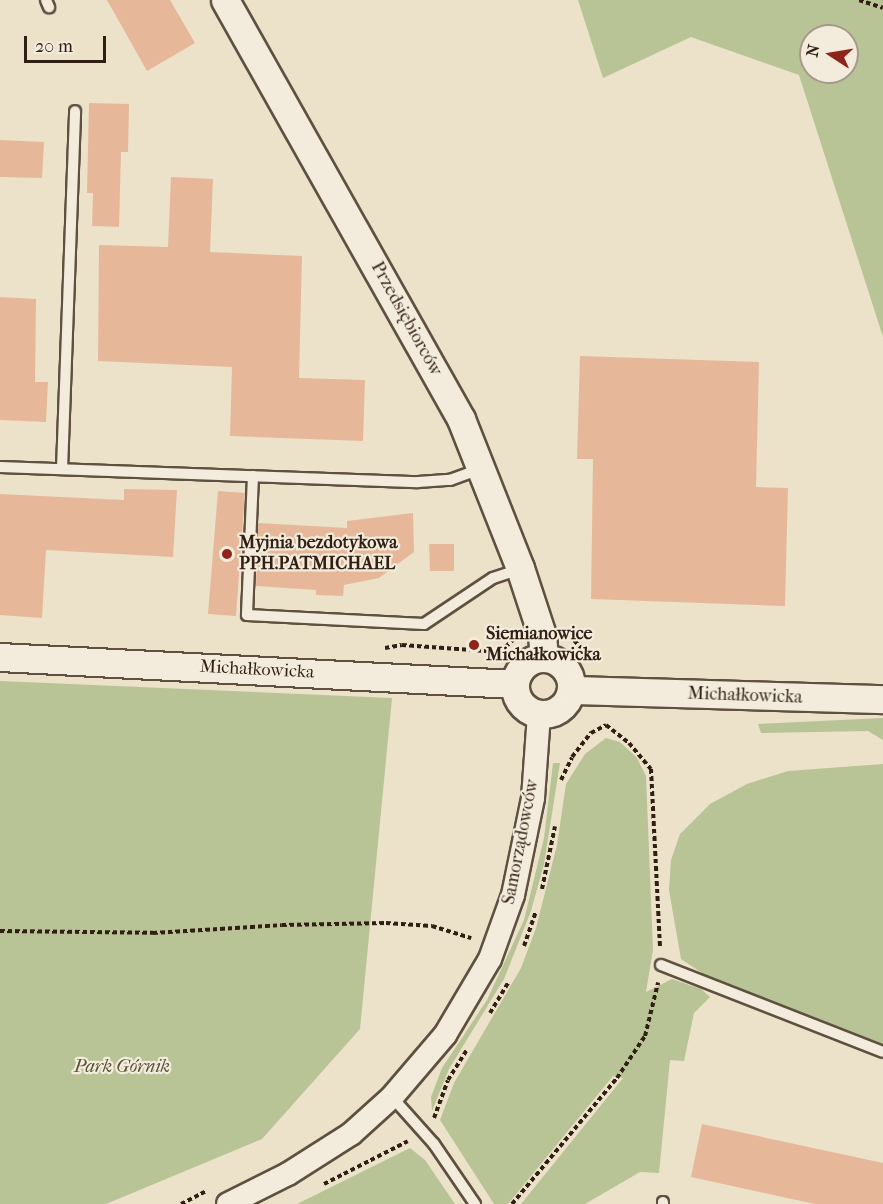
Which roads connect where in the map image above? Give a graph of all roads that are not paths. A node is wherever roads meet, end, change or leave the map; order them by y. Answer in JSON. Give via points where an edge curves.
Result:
{"nodes":[{"id":1,"x":225,"y":0,"type":"edge"},
{"id":2,"x":75,"y":111,"type":"dead end"},
{"id":3,"x":0,"y":467,"type":"edge"},
{"id":4,"x":483,"y":468,"type":"junction"},
{"id":5,"x":62,"y":469,"type":"junction"},
{"id":6,"x":253,"y":476,"type":"junction"},
{"id":7,"x":520,"y":568,"type":"junction"},
{"id":8,"x":0,"y":657,"type":"edge"},
{"id":9,"x":544,"y":657,"type":"junction"},
{"id":10,"x":514,"y":684,"type":"junction"},
{"id":11,"x":571,"y":690,"type":"junction"},
{"id":12,"x":883,"y":699,"type":"edge"},
{"id":13,"x":539,"y":714,"type":"junction"},
{"id":14,"x":661,"y":965,"type":"road end"},
{"id":15,"x":883,"y":1052,"type":"edge"},
{"id":16,"x":392,"y":1097,"type":"junction"},
{"id":17,"x":223,"y":1195,"type":"edge"},
{"id":18,"x":475,"y":1204,"type":"edge"}],
"edges":[{"from":1,"to":4,"type":"street","name":"Przedsiębiorców","via":[[398,304],[461,419]]},
{"from":2,"to":5,"type":"lane"},
{"from":3,"to":5,"type":"lane"},
{"from":4,"to":6,"type":"lane","via":[[450,480],[418,482]]},
{"from":4,"to":7,"type":"street","name":"Przedsiębiorców"},
{"from":5,"to":6,"type":"lane"},
{"from":6,"to":7,"type":"lane","via":[[247,615],[424,624],[493,579]]},
{"from":7,"to":9,"type":"street","name":"Przedsiębiorców","via":[[542,635]]},
{"from":8,"to":10,"type":"street","name":"Michałkowicka"},
{"from":9,"to":10,"type":"street","via":[[529,661],[520,669]]},
{"from":9,"to":11,"type":"street","via":[[559,662],[566,670]]},
{"from":10,"to":13,"type":"street","via":[[520,702]]},
{"from":11,"to":12,"type":"street","name":"Michałkowicka"},
{"from":11,"to":13,"type":"street","via":[[560,708]]},
{"from":13,"to":16,"type":"street","name":"Samorządowców","via":[[533,798],[504,923],[477,984],[445,1035]]},
{"from":14,"to":15,"type":"lane"},
{"from":16,"to":17,"type":"street","name":"Samorządowców","via":[[314,1159]]},
{"from":16,"to":18,"type":"lane","via":[[434,1143]]}]}
